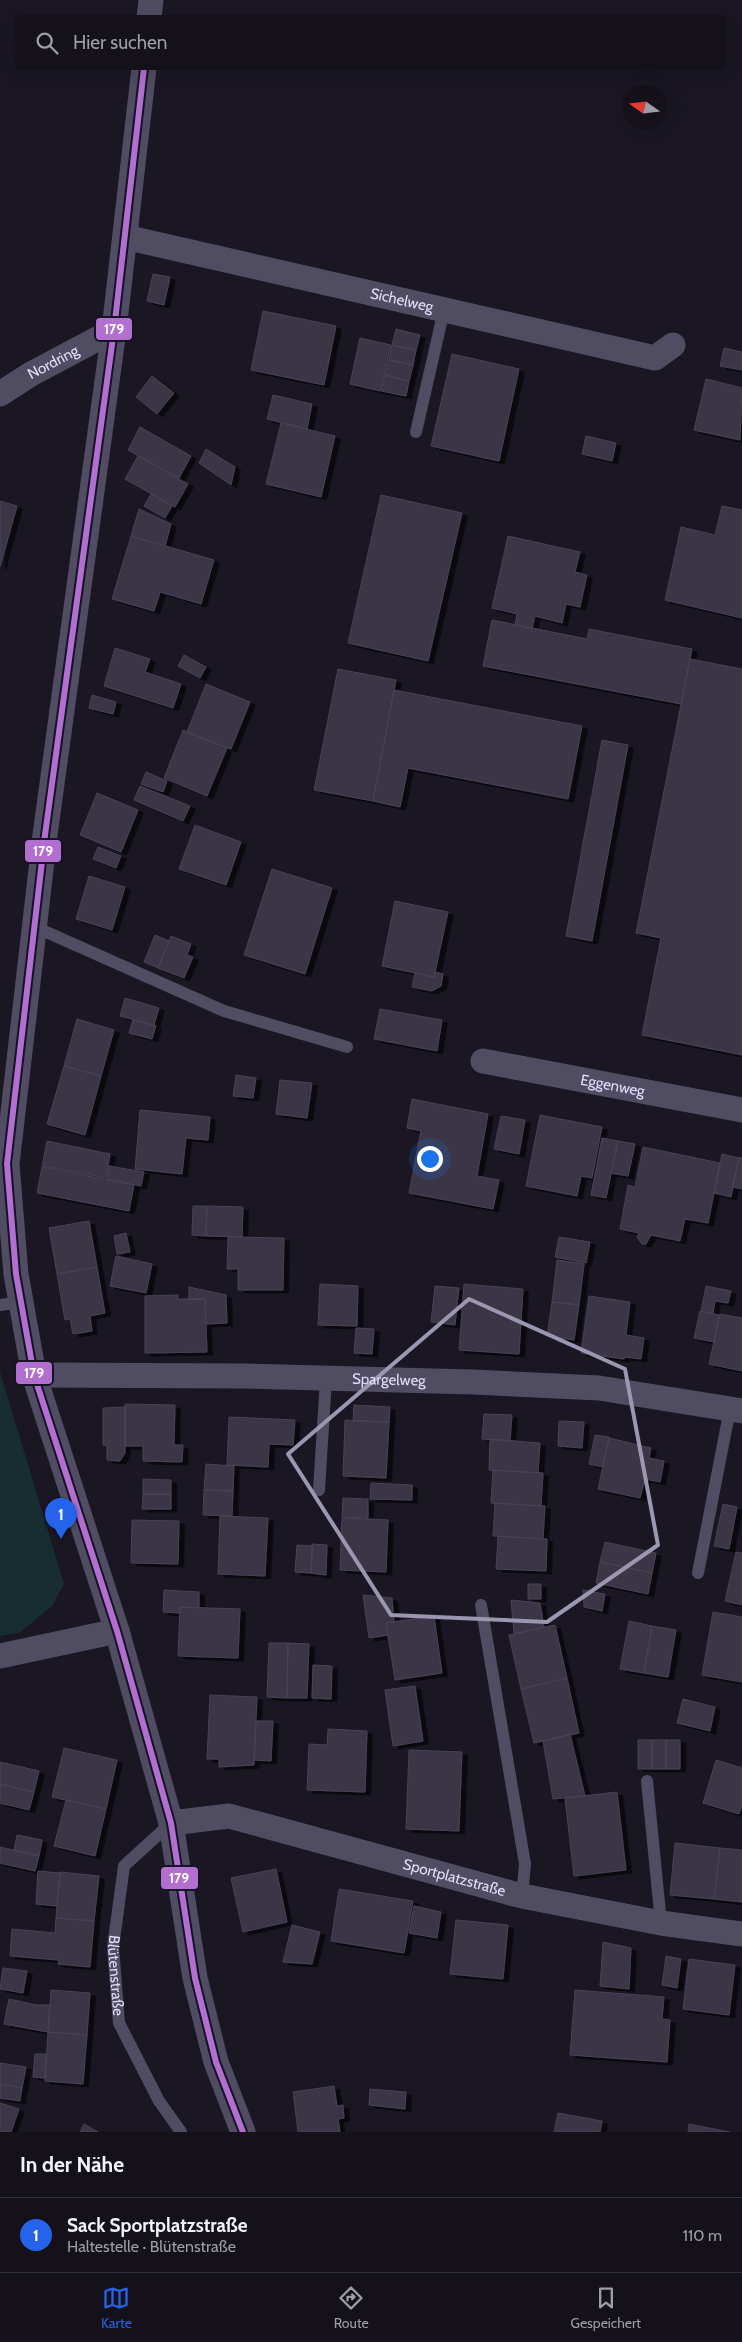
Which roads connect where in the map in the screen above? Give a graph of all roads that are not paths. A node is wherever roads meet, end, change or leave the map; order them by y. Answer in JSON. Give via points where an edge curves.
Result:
{"nodes":[{"id":1,"x":151,"y":0,"type":"edge"},
{"id":2,"x":149,"y":15,"type":"edge"},
{"id":3,"x":144,"y":70,"type":"edge"},
{"id":4,"x":125,"y":237,"type":"junction"},
{"id":5,"x":444,"y":310,"type":"junction"},
{"id":6,"x":114,"y":330,"type":"junction"},
{"id":7,"x":673,"y":345,"type":"dead end"},
{"id":8,"x":0,"y":394,"type":"edge"},
{"id":9,"x":416,"y":432,"type":"dead end"},
{"id":10,"x":35,"y":927,"type":"junction"},
{"id":11,"x":347,"y":1047,"type":"dead end"},
{"id":12,"x":483,"y":1061,"type":"dead end"},
{"id":13,"x":742,"y":1110,"type":"edge"},
{"id":14,"x":10,"y":1303,"type":"edge"},
{"id":15,"x":34,"y":1375,"type":"junction"},
{"id":16,"x":326,"y":1379,"type":"junction"},
{"id":17,"x":736,"y":1410,"type":"edge"},
{"id":18,"x":319,"y":1490,"type":"dead end"},
{"id":19,"x":698,"y":1573,"type":"dead end"},
{"id":20,"x":482,"y":1605,"type":"dead end"},
{"id":21,"x":116,"y":1631,"type":"junction"},
{"id":22,"x":0,"y":1656,"type":"edge"},
{"id":23,"x":647,"y":1781,"type":"dead end"},
{"id":24,"x":171,"y":1823,"type":"junction"},
{"id":25,"x":522,"y":1896,"type":"junction"},
{"id":26,"x":661,"y":1923,"type":"junction"},
{"id":27,"x":742,"y":1934,"type":"edge"},
{"id":28,"x":181,"y":2132,"type":"edge"},
{"id":29,"x":244,"y":2132,"type":"edge"}],
"edges":[{"from":1,"to":2,"type":"street"},
{"from":3,"to":4,"type":"street"},
{"from":4,"to":5,"type":"street","name":"Sichelweg"},
{"from":4,"to":6,"type":"street"},
{"from":5,"to":7,"type":"street","name":"Sichelweg","via":[[654,358]]},
{"from":5,"to":9,"type":"lane"},
{"from":6,"to":8,"type":"street","name":"Nordring"},
{"from":6,"to":10,"type":"street"},
{"from":10,"to":11,"type":"lane","via":[[224,1010]]},
{"from":10,"to":14,"type":"street","via":[[7,1164],[16,1274]]},
{"from":12,"to":13,"type":"street","name":"Eggenweg"},
{"from":14,"to":15,"type":"street"},
{"from":15,"to":16,"type":"street","name":"Spargelweg"},
{"from":15,"to":21,"type":"street"},
{"from":16,"to":17,"type":"street","name":"Spargelweg","via":[[599,1388]]},
{"from":16,"to":18,"type":"lane"},
{"from":17,"to":19,"type":"lane"},
{"from":20,"to":25,"type":"lane","via":[[526,1864]]},
{"from":21,"to":22,"type":"street"},
{"from":21,"to":24,"type":"street"},
{"from":23,"to":26,"type":"lane"},
{"from":24,"to":25,"type":"street","name":"Sportplatzstraße","via":[[229,1816]]},
{"from":24,"to":28,"type":"lane","name":"Blütenstraße","via":[[124,1866],[113,1946],[119,2023],[158,2101]]},
{"from":24,"to":29,"type":"street","via":[[195,1978],[216,2062]]},
{"from":25,"to":26,"type":"street","name":"Sportplatzstraße"},
{"from":26,"to":27,"type":"street","name":"Sportplatzstraße"}]}
